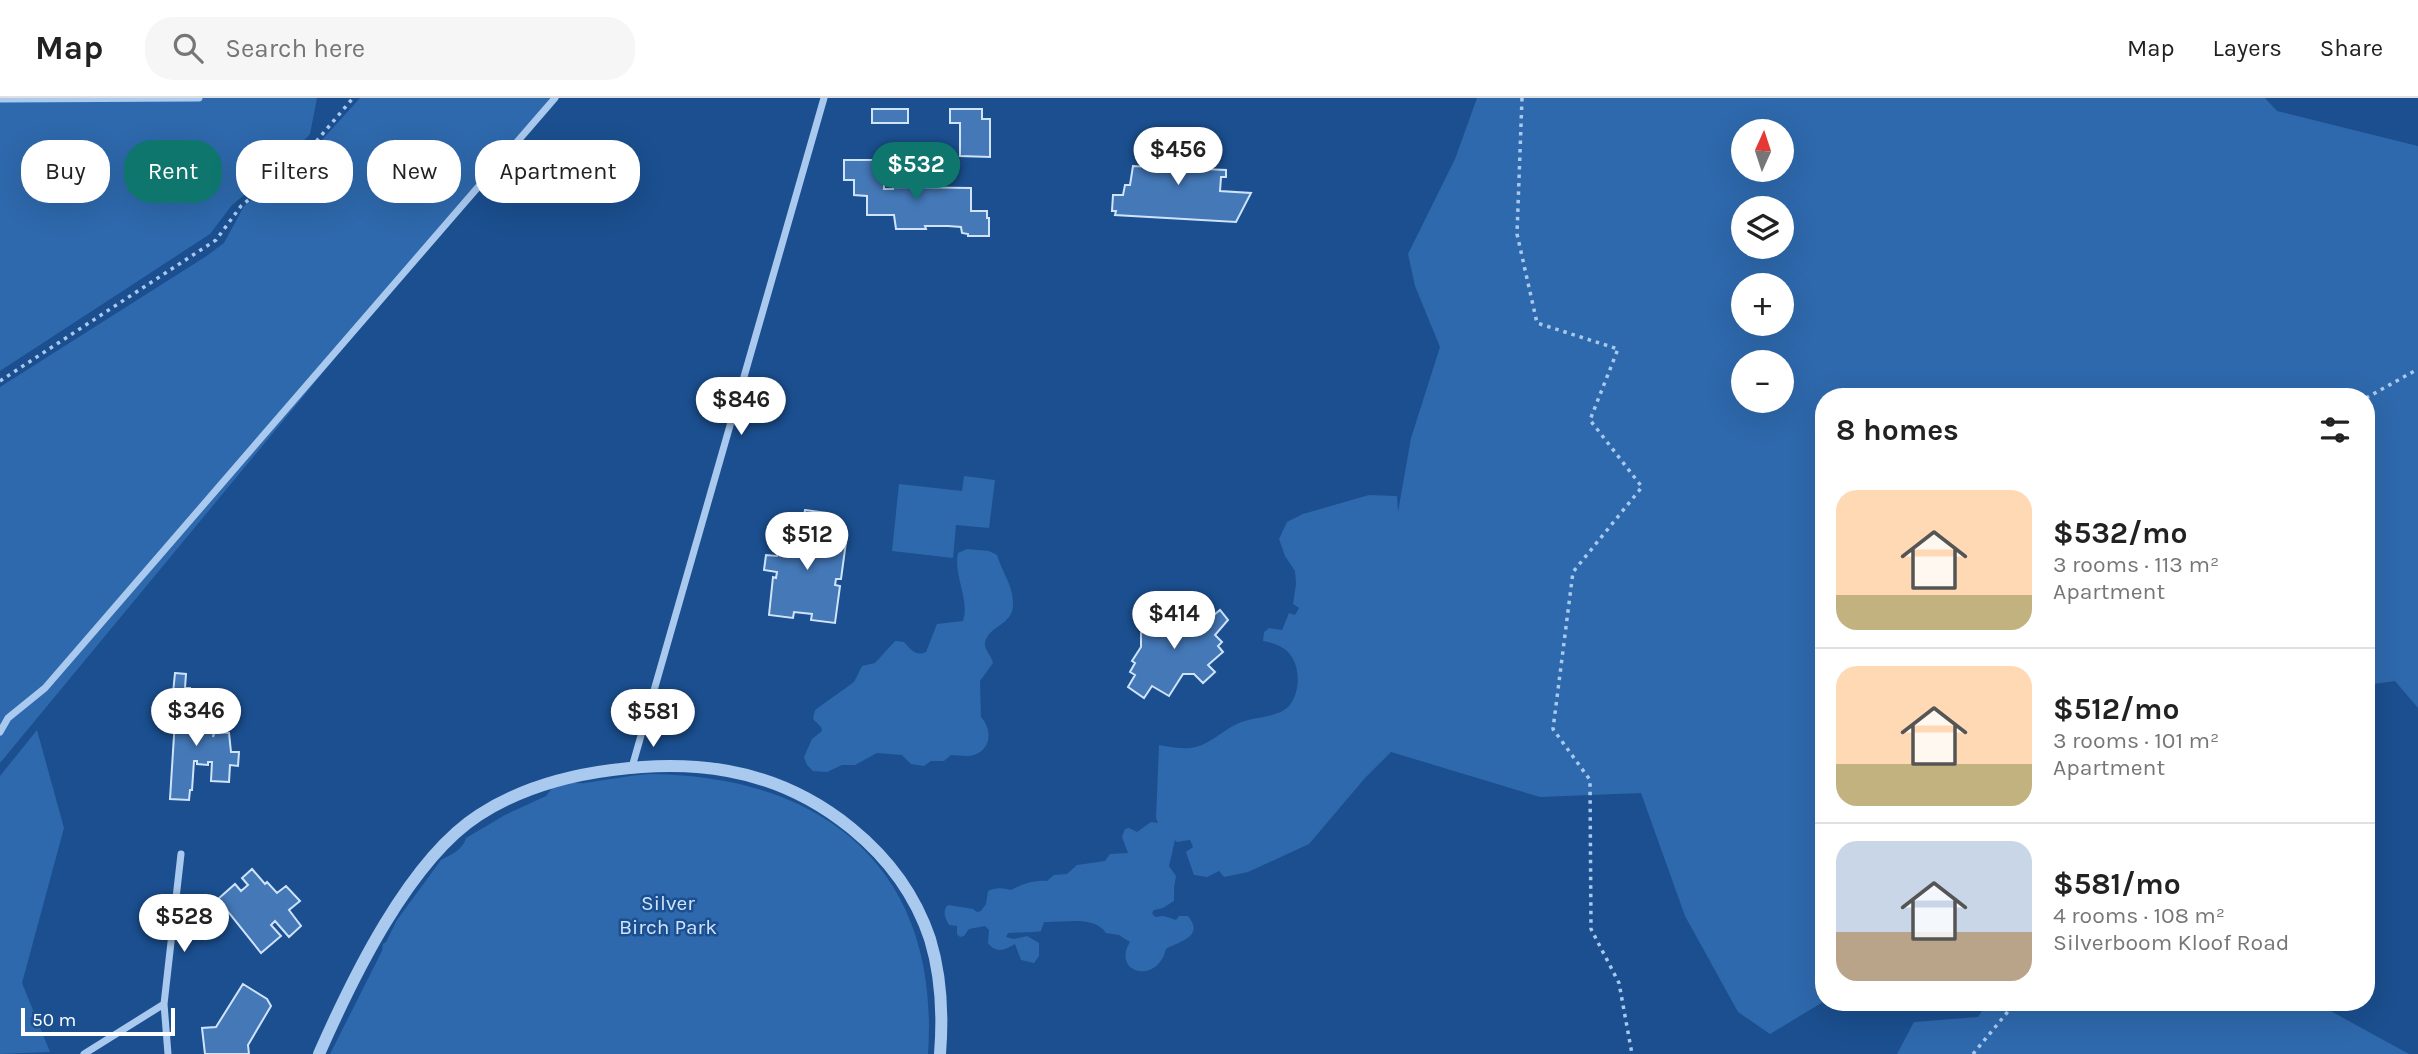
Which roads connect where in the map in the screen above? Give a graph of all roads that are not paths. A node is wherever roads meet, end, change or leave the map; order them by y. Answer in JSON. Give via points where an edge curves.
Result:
{"nodes":[{"id":1,"x":199,"y":98,"type":"edge"},
{"id":2,"x":555,"y":98,"type":"edge"},
{"id":3,"x":824,"y":98,"type":"edge"},
{"id":4,"x":0,"y":99,"type":"edge"},
{"id":5,"x":0,"y":732,"type":"edge"},
{"id":6,"x":632,"y":767,"type":"junction"},
{"id":7,"x":181,"y":855,"type":"dead end"},
{"id":8,"x":164,"y":1004,"type":"junction"},
{"id":9,"x":84,"y":1054,"type":"edge"},
{"id":10,"x":168,"y":1054,"type":"edge"},
{"id":11,"x":319,"y":1054,"type":"edge"},
{"id":12,"x":940,"y":1054,"type":"edge"}],
"edges":[{"from":1,"to":4,"type":"street"},
{"from":2,"to":5,"type":"street","via":[[45,688],[8,718]]},
{"from":3,"to":6,"type":"street"},
{"from":6,"to":11,"type":"street","via":[[567,778],[524,792],[476,817],[444,844],[411,882]]},
{"from":6,"to":12,"type":"street","via":[[701,767],[758,778],[812,802],[858,834],[903,884],[930,940],[939,982]]},
{"from":7,"to":8,"type":"street"},
{"from":8,"to":9,"type":"street"},
{"from":8,"to":10,"type":"street"}]}
